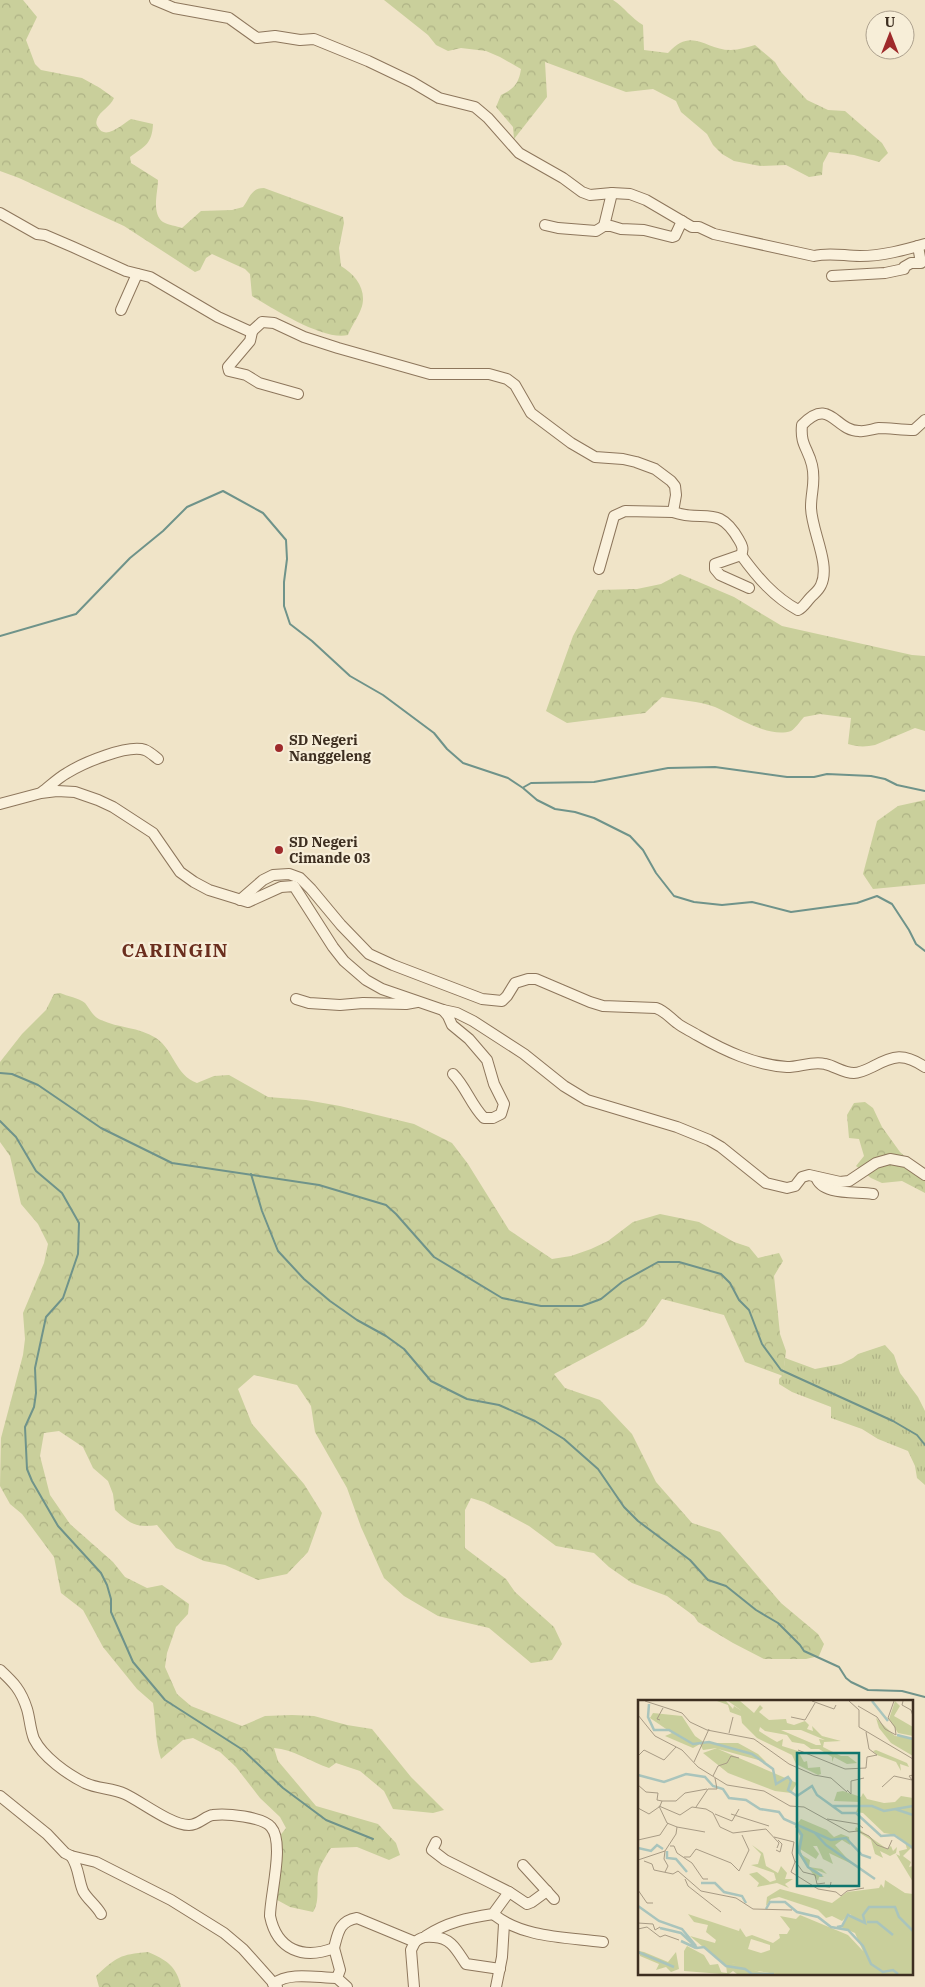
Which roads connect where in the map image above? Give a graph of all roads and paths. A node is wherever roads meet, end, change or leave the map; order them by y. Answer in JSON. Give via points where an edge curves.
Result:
{"nodes":[{"id":1,"x":155,"y":0,"type":"edge"},
{"id":2,"x":612,"y":193,"type":"junction"},
{"id":3,"x":0,"y":213,"type":"edge"},
{"id":4,"x":682,"y":221,"type":"junction"},
{"id":5,"x":545,"y":225,"type":"dead end"},
{"id":6,"x":604,"y":226,"type":"junction"},
{"id":7,"x":922,"y":245,"type":"edge"},
{"id":8,"x":137,"y":274,"type":"junction"},
{"id":9,"x":832,"y":276,"type":"dead end"},
{"id":10,"x":122,"y":310,"type":"dead end"},
{"id":11,"x":252,"y":332,"type":"junction"},
{"id":12,"x":298,"y":394,"type":"dead end"},
{"id":13,"x":925,"y":420,"type":"edge"},
{"id":14,"x":673,"y":512,"type":"junction"},
{"id":15,"x":741,"y":555,"type":"junction"},
{"id":16,"x":598,"y":569,"type":"dead end"},
{"id":17,"x":749,"y":588,"type":"dead end"},
{"id":18,"x":158,"y":759,"type":"dead end"},
{"id":19,"x":41,"y":793,"type":"junction"},
{"id":20,"x":0,"y":804,"type":"edge"},
{"id":21,"x":240,"y":900,"type":"junction"},
{"id":22,"x":296,"y":999,"type":"dead end"},
{"id":23,"x":418,"y":1001,"type":"junction"},
{"id":24,"x":443,"y":1010,"type":"junction"},
{"id":25,"x":925,"y":1067,"type":"edge"},
{"id":26,"x":453,"y":1074,"type":"dead end"},
{"id":27,"x":925,"y":1175,"type":"edge"},
{"id":28,"x":816,"y":1177,"type":"junction"},
{"id":29,"x":873,"y":1194,"type":"dead end"},
{"id":30,"x":0,"y":1670,"type":"edge"},
{"id":31,"x":0,"y":1796,"type":"edge"},
{"id":32,"x":436,"y":1842,"type":"dead end"},
{"id":33,"x":71,"y":1856,"type":"junction"},
{"id":34,"x":523,"y":1865,"type":"dead end"},
{"id":35,"x":546,"y":1891,"type":"junction"},
{"id":36,"x":509,"y":1892,"type":"junction"},
{"id":37,"x":554,"y":1899,"type":"dead end"},
{"id":38,"x":100,"y":1914,"type":"dead end"},
{"id":39,"x":492,"y":1914,"type":"junction"},
{"id":40,"x":504,"y":1924,"type":"junction"},
{"id":41,"x":426,"y":1936,"type":"junction"},
{"id":42,"x":415,"y":1942,"type":"junction"},
{"id":43,"x":603,"y":1942,"type":"dead end"},
{"id":44,"x":334,"y":1948,"type":"junction"},
{"id":45,"x":500,"y":1969,"type":"junction"},
{"id":46,"x":337,"y":1978,"type":"junction"},
{"id":47,"x":275,"y":1985,"type":"edge"},
{"id":48,"x":347,"y":1987,"type":"edge"},
{"id":49,"x":414,"y":1987,"type":"edge"},
{"id":50,"x":496,"y":1987,"type":"edge"}],
"edges":[{"from":1,"to":2,"type":"street","via":[[174,8],[229,18],[257,38],[314,39],[368,61],[438,98],[475,107],[519,154],[582,192],[590,195]]},
{"from":2,"to":4,"type":"street","via":[[630,194]]},
{"from":2,"to":6,"type":"street"},
{"from":3,"to":8,"type":"street","via":[[37,234]]},
{"from":4,"to":6,"type":"street","via":[[675,236]]},
{"from":4,"to":7,"type":"street","via":[[714,234],[814,256],[825,253],[874,255]]},
{"from":5,"to":6,"type":"street","via":[[596,231]]},
{"from":7,"to":9,"type":"street","via":[[921,263],[911,263],[904,269],[885,274]]},
{"from":8,"to":10,"type":"street"},
{"from":8,"to":11,"type":"street","via":[[150,277],[210,313]]},
{"from":11,"to":12,"type":"street","via":[[250,341],[228,367],[230,371]]},
{"from":11,"to":14,"type":"street","via":[[262,322],[268,322],[331,346],[430,374],[489,374],[507,378],[515,384],[531,413],[570,443],[595,457],[623,459],[655,469],[671,481],[676,495]]},
{"from":13,"to":15,"type":"street","via":[[914,430],[881,428],[859,432],[832,416],[815,415],[802,425],[803,446],[812,465],[813,526],[824,573],[822,584],[803,607],[798,610],[771,590]]},
{"from":14,"to":15,"type":"street","via":[[692,517],[720,518],[742,545]]},
{"from":14,"to":16,"type":"street","via":[[626,510],[614,516]]},
{"from":15,"to":17,"type":"street","via":[[715,564],[715,569],[720,575]]},
{"from":18,"to":19,"type":"street","via":[[139,749],[104,756],[65,773]]},
{"from":19,"to":20,"type":"street"},
{"from":19,"to":21,"type":"street","via":[[75,792],[113,807],[153,833],[180,872],[209,890]]},
{"from":21,"to":23,"type":"street","via":[[253,901],[281,887],[294,886],[344,961],[366,980]]},
{"from":21,"to":25,"type":"street","via":[[273,875],[289,874],[300,878],[369,954],[482,999],[502,1001],[515,983],[528,978],[603,1006],[663,1010],[678,1024],[712,1044],[732,1054],[773,1065],[825,1064],[854,1073],[886,1059],[905,1057]]},
{"from":22,"to":23,"type":"street","via":[[340,1006]]},
{"from":23,"to":24,"type":"street"},
{"from":24,"to":26,"type":"street","via":[[452,1025],[487,1060],[504,1104],[501,1114],[484,1118],[478,1113],[464,1085]]},
{"from":24,"to":28,"type":"street","via":[[473,1021],[524,1054],[573,1093],[709,1140],[766,1183],[787,1188],[795,1186],[802,1177]]},
{"from":27,"to":28,"type":"street","via":[[906,1162],[890,1159],[876,1163],[848,1181]]},
{"from":28,"to":29,"type":"street","via":[[822,1186],[835,1191]]},
{"from":30,"to":44,"type":"street","via":[[17,1686],[28,1710],[34,1738],[42,1751],[84,1782],[115,1790],[189,1825],[223,1814],[263,1821],[272,1828],[277,1837],[270,1907],[272,1926],[289,1948],[303,1954]]},
{"from":31,"to":33,"type":"street"},
{"from":32,"to":36,"type":"street","via":[[432,1850],[445,1860]]},
{"from":33,"to":38,"type":"street","via":[[84,1892]]},
{"from":33,"to":47,"type":"street","via":[[96,1862],[214,1926],[243,1949]]},
{"from":34,"to":35,"type":"street"},
{"from":35,"to":36,"type":"street","via":[[527,1904]]},
{"from":35,"to":37,"type":"street"},
{"from":36,"to":39,"type":"street"},
{"from":39,"to":40,"type":"street"},
{"from":39,"to":41,"type":"street","via":[[445,1924]]},
{"from":40,"to":43,"type":"street","via":[[535,1933]]},
{"from":40,"to":45,"type":"street"},
{"from":41,"to":42,"type":"street"},
{"from":41,"to":45,"type":"street","via":[[448,1940],[466,1964]]},
{"from":42,"to":44,"type":"street","via":[[357,1918],[341,1925]]},
{"from":42,"to":49,"type":"street","via":[[412,1950]]},
{"from":44,"to":46,"type":"street","via":[[340,1965]]},
{"from":45,"to":50,"type":"street"},
{"from":46,"to":47,"type":"street","via":[[288,1977],[279,1979]]},
{"from":46,"to":48,"type":"street"}]}
